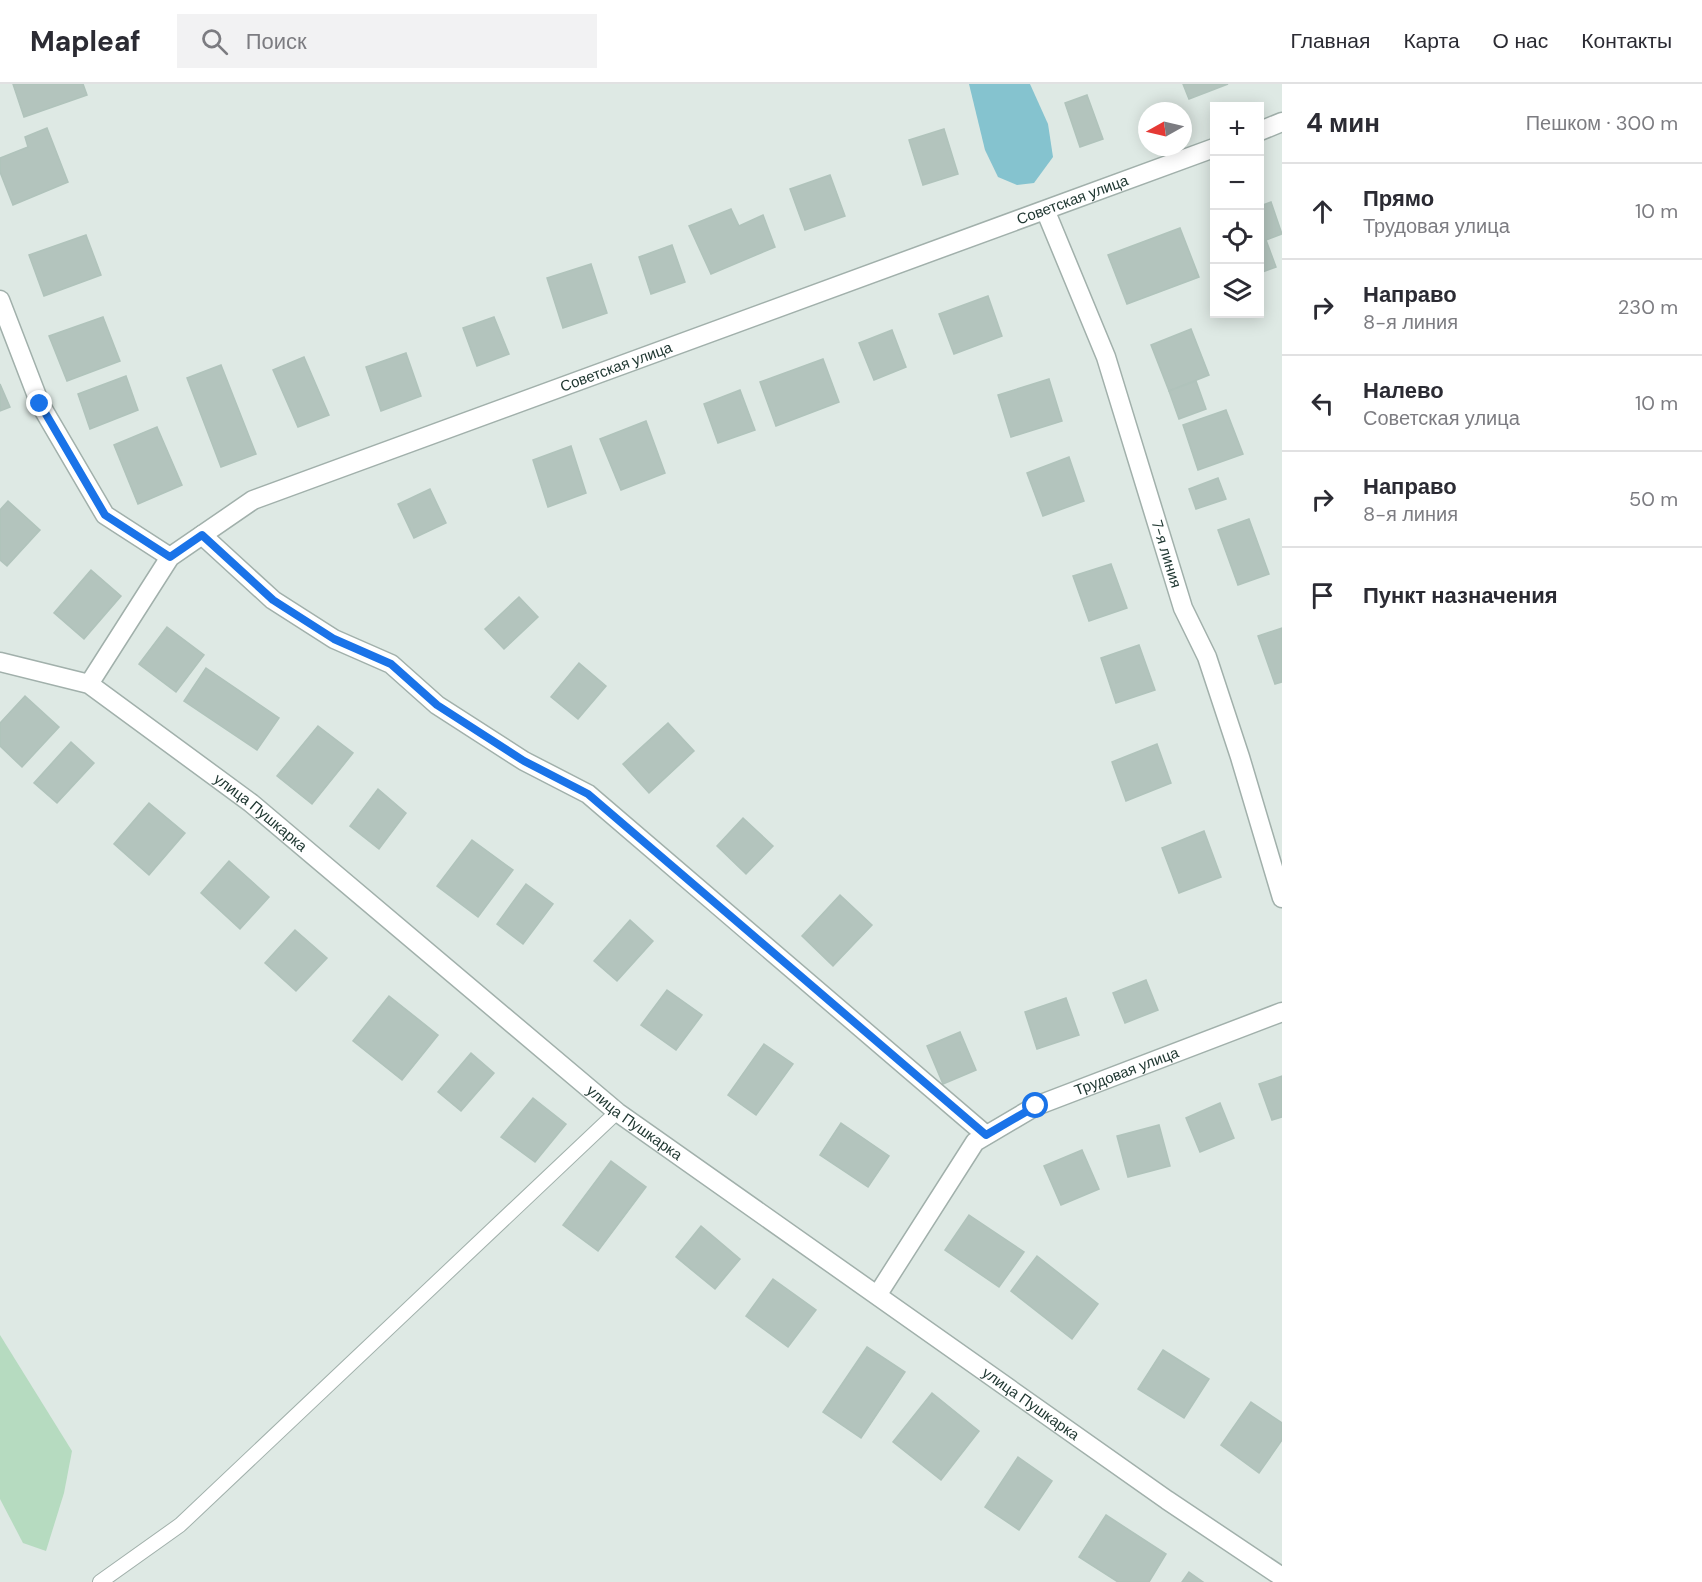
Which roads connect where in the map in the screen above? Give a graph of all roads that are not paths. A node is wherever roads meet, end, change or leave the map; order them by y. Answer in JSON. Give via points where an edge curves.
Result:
{"nodes":[{"id":1,"x":1282,"y":122,"type":"edge"},
{"id":2,"x":1264,"y":129,"type":"edge"},
{"id":3,"x":1210,"y":150,"type":"edge"},
{"id":4,"x":1046,"y":212,"type":"junction"},
{"id":5,"x":0,"y":300,"type":"edge"},
{"id":6,"x":202,"y":535,"type":"junction"},
{"id":7,"x":170,"y":557,"type":"junction"},
{"id":8,"x":0,"y":662,"type":"edge"},
{"id":9,"x":89,"y":684,"type":"junction"},
{"id":10,"x":1282,"y":898,"type":"edge"},
{"id":11,"x":1282,"y":1012,"type":"edge"},
{"id":12,"x":617,"y":1112,"type":"junction"},
{"id":13,"x":986,"y":1135,"type":"junction"},
{"id":14,"x":878,"y":1294,"type":"junction"},
{"id":15,"x":1282,"y":1577,"type":"edge"},
{"id":16,"x":100,"y":1582,"type":"edge"}],
"edges":[{"from":1,"to":2,"type":"street"},
{"from":3,"to":4,"type":"street","name":"Советская улица"},
{"from":4,"to":6,"type":"street","name":"Советская улица","via":[[253,500]]},
{"from":4,"to":10,"type":"street","name":"7-я линия","via":[[1106,357],[1183,608],[1207,657]]},
{"from":5,"to":7,"type":"street","via":[[40,404],[105,515]]},
{"from":6,"to":7,"type":"street","name":"Советская улица"},
{"from":6,"to":13,"type":"street","via":[[273,600],[334,639],[391,664],[437,705],[524,761],[588,794]]},
{"from":7,"to":9,"type":"street","name":"Советская улица"},
{"from":8,"to":9,"type":"street","name":"улица Пушкарка"},
{"from":9,"to":12,"type":"street","name":"улица Пушкарка","via":[[251,803]]},
{"from":11,"to":13,"type":"street","name":"Трудовая улица","via":[[1036,1106]]},
{"from":12,"to":14,"type":"street","name":"улица Пушкарка"},
{"from":12,"to":16,"type":"lane","via":[[180,1525]]},
{"from":13,"to":14,"type":"street","name":"Трудовая улица","via":[[975,1142],[957,1168]]},
{"from":14,"to":15,"type":"street","name":"улица Пушкарка"}]}
